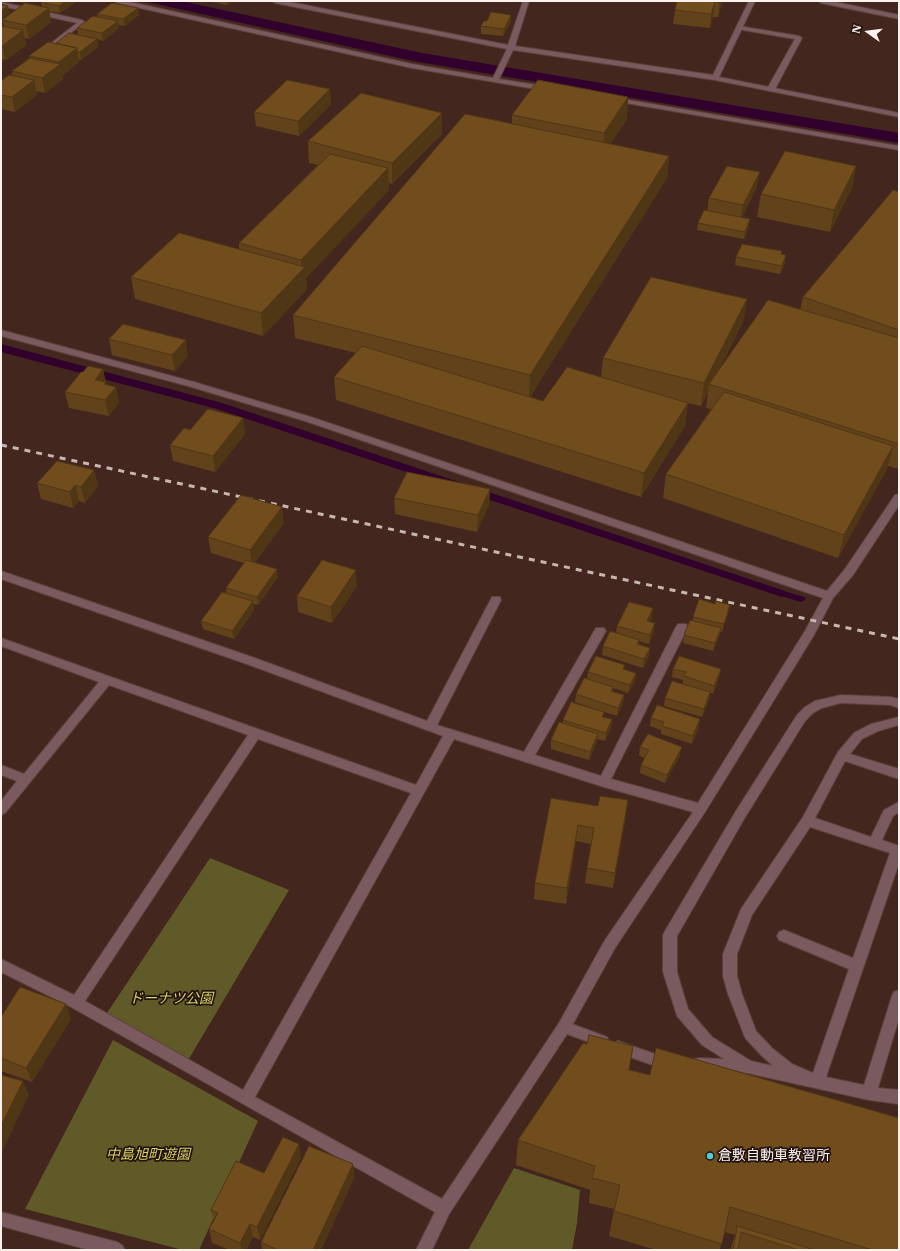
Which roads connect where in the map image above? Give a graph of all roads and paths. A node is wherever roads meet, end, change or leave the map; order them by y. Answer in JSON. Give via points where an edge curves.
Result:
{"nodes":[{"id":1,"x":117,"y":1,"type":"edge"},
{"id":2,"x":275,"y":1,"type":"edge"},
{"id":3,"x":526,"y":1,"type":"edge"},
{"id":4,"x":752,"y":1,"type":"edge"},
{"id":5,"x":821,"y":1,"type":"edge"},
{"id":6,"x":131,"y":2,"type":"edge"},
{"id":7,"x":1,"y":4,"type":"edge"},
{"id":8,"x":899,"y":17,"type":"edge"},
{"id":9,"x":739,"y":28,"type":"junction"},
{"id":10,"x":511,"y":48,"type":"junction"},
{"id":11,"x":38,"y":56,"type":"edge"},
{"id":12,"x":496,"y":78,"type":"junction"},
{"id":13,"x":715,"y":78,"type":"junction"},
{"id":14,"x":771,"y":89,"type":"junction"},
{"id":15,"x":554,"y":90,"type":"edge"},
{"id":16,"x":605,"y":98,"type":"edge"},
{"id":17,"x":899,"y":114,"type":"edge"},
{"id":18,"x":899,"y":148,"type":"edge"},
{"id":19,"x":1,"y":333,"type":"edge"},
{"id":20,"x":899,"y":497,"type":"edge"},
{"id":21,"x":1,"y":575,"type":"edge"},
{"id":22,"x":828,"y":598,"type":"junction"},
{"id":23,"x":496,"y":600,"type":"dead end"},
{"id":24,"x":682,"y":627,"type":"dead end"},
{"id":25,"x":600,"y":631,"type":"dead end"},
{"id":26,"x":1,"y":642,"type":"edge"},
{"id":27,"x":107,"y":680,"type":"junction"},
{"id":28,"x":899,"y":704,"type":"edge"},
{"id":29,"x":899,"y":721,"type":"edge"},
{"id":30,"x":430,"y":727,"type":"junction"},
{"id":31,"x":256,"y":733,"type":"junction"},
{"id":32,"x":451,"y":733,"type":"junction"},
{"id":33,"x":842,"y":756,"type":"junction"},
{"id":34,"x":526,"y":758,"type":"junction"},
{"id":35,"x":1,"y":770,"type":"edge"},
{"id":36,"x":899,"y":774,"type":"edge"},
{"id":37,"x":25,"y":779,"type":"junction"},
{"id":38,"x":604,"y":782,"type":"junction"},
{"id":39,"x":418,"y":791,"type":"junction"},
{"id":40,"x":899,"y":808,"type":"edge"},
{"id":41,"x":701,"y":809,"type":"junction"},
{"id":42,"x":1,"y":810,"type":"edge"},
{"id":43,"x":807,"y":821,"type":"junction"},
{"id":44,"x":875,"y":843,"type":"junction"},
{"id":45,"x":898,"y":850,"type":"edge"},
{"id":46,"x":784,"y":936,"type":"dead end"},
{"id":47,"x":1,"y":965,"type":"edge"},
{"id":48,"x":857,"y":966,"type":"junction"},
{"id":49,"x":899,"y":996,"type":"edge"},
{"id":50,"x":76,"y":1003,"type":"junction"},
{"id":51,"x":564,"y":1027,"type":"junction"},
{"id":52,"x":894,"y":1029,"type":"edge"},
{"id":53,"x":748,"y":1067,"type":"junction"},
{"id":54,"x":817,"y":1082,"type":"junction"},
{"id":55,"x":869,"y":1093,"type":"junction"},
{"id":56,"x":899,"y":1097,"type":"edge"},
{"id":57,"x":246,"y":1099,"type":"junction"},
{"id":58,"x":444,"y":1209,"type":"junction"},
{"id":59,"x":1,"y":1219,"type":"edge"},
{"id":60,"x":117,"y":1250,"type":"edge"},
{"id":61,"x":424,"y":1250,"type":"edge"}],
"edges":[{"from":1,"to":6,"type":"street"},
{"from":2,"to":10,"type":"street"},
{"from":3,"to":10,"type":"street"},
{"from":4,"to":9,"type":"street"},
{"from":5,"to":8,"type":"street"},
{"from":6,"to":12,"type":"street","via":[[412,66]]},
{"from":7,"to":11,"type":"street","via":[[82,22]]},
{"from":9,"to":13,"type":"street"},
{"from":9,"to":14,"type":"street","via":[[799,38]]},
{"from":10,"to":12,"type":"street"},
{"from":10,"to":13,"type":"street"},
{"from":12,"to":15,"type":"street"},
{"from":13,"to":14,"type":"street"},
{"from":14,"to":17,"type":"street"},
{"from":16,"to":18,"type":"street"},
{"from":19,"to":22,"type":"street","via":[[191,384],[308,419]]},
{"from":20,"to":22,"type":"street","via":[[849,572]]},
{"from":21,"to":30,"type":"street","via":[[248,660]]},
{"from":22,"to":41,"type":"street","via":[[810,632]]},
{"from":23,"to":30,"type":"street"},
{"from":24,"to":38,"type":"street"},
{"from":25,"to":34,"type":"street"},
{"from":26,"to":27,"type":"street"},
{"from":27,"to":31,"type":"street"},
{"from":27,"to":37,"type":"street"},
{"from":28,"to":53,"type":"street","via":[[883,700],[841,699],[819,704],[801,718],[740,815],[670,935],[670,972],[682,1012],[707,1041]]},
{"from":29,"to":33,"type":"street","via":[[875,727],[858,736]]},
{"from":30,"to":32,"type":"street"},
{"from":31,"to":39,"type":"street"},
{"from":31,"to":50,"type":"street"},
{"from":32,"to":34,"type":"street"},
{"from":32,"to":39,"type":"street"},
{"from":33,"to":36,"type":"street"},
{"from":33,"to":43,"type":"street"},
{"from":34,"to":38,"type":"street"},
{"from":35,"to":37,"type":"street"},
{"from":37,"to":42,"type":"street"},
{"from":38,"to":41,"type":"street"},
{"from":39,"to":57,"type":"street"},
{"from":40,"to":44,"type":"street","via":[[888,813]]},
{"from":41,"to":51,"type":"street","via":[[610,944]]},
{"from":43,"to":44,"type":"street"},
{"from":43,"to":54,"type":"street","via":[[746,913],[730,954],[730,976],[751,1035],[787,1069]]},
{"from":44,"to":45,"type":"street"},
{"from":45,"to":48,"type":"street"},
{"from":46,"to":48,"type":"street"},
{"from":47,"to":50,"type":"street"},
{"from":48,"to":54,"type":"street"},
{"from":49,"to":52,"type":"street"},
{"from":50,"to":57,"type":"street"},
{"from":51,"to":53,"type":"street","via":[[658,1061]]},
{"from":51,"to":58,"type":"street"},
{"from":52,"to":55,"type":"street"},
{"from":53,"to":54,"type":"street"},
{"from":54,"to":55,"type":"street"},
{"from":55,"to":56,"type":"street"},
{"from":57,"to":58,"type":"street"},
{"from":58,"to":61,"type":"street"},
{"from":59,"to":60,"type":"street"}]}
